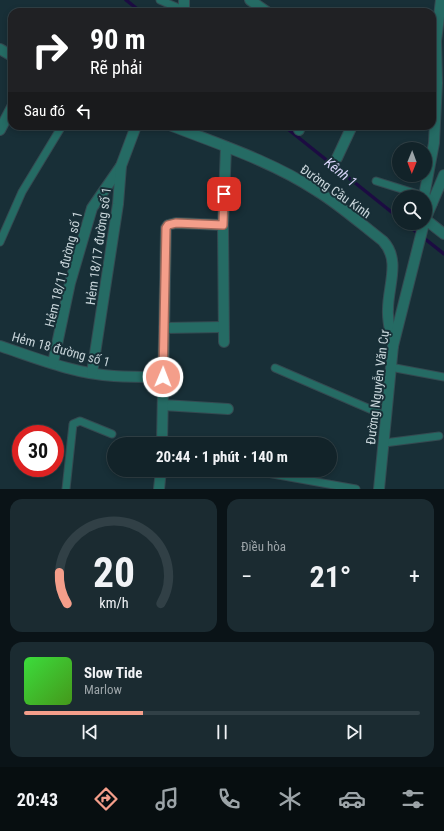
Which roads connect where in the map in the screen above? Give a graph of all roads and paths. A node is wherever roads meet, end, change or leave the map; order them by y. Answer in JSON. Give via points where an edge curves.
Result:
{"nodes":[{"id":1,"x":160,"y":0,"type":"edge"},
{"id":2,"x":250,"y":0,"type":"edge"},
{"id":3,"x":441,"y":0,"type":"edge"},
{"id":4,"x":184,"y":7,"type":"edge"},
{"id":5,"x":262,"y":8,"type":"edge"},
{"id":6,"x":436,"y":41,"type":"edge"},
{"id":7,"x":436,"y":41,"type":"edge"},
{"id":8,"x":436,"y":90,"type":"edge"},
{"id":9,"x":8,"y":115,"type":"edge"},
{"id":10,"x":0,"y":130,"type":"edge"},
{"id":11,"x":60,"y":130,"type":"edge"},
{"id":12,"x":134,"y":130,"type":"edge"},
{"id":13,"x":182,"y":130,"type":"edge"},
{"id":14,"x":350,"y":130,"type":"edge"},
{"id":15,"x":431,"y":130,"type":"edge"},
{"id":16,"x":226,"y":147,"type":"junction"},
{"id":17,"x":337,"y":158,"type":"dead end"},
{"id":18,"x":121,"y":166,"type":"junction"},
{"id":19,"x":444,"y":175,"type":"edge"},
{"id":20,"x":376,"y":181,"type":"dead end"},
{"id":21,"x":402,"y":190,"type":"edge"},
{"id":22,"x":429,"y":190,"type":"edge"},
{"id":23,"x":432,"y":193,"type":"edge"},
{"id":24,"x":223,"y":225,"type":"junction"},
{"id":25,"x":432,"y":225,"type":"edge"},
{"id":26,"x":422,"y":230,"type":"edge"},
{"id":27,"x":444,"y":234,"type":"edge"},
{"id":28,"x":0,"y":242,"type":"edge"},
{"id":29,"x":224,"y":327,"type":"junction"},
{"id":30,"x":164,"y":328,"type":"junction"},
{"id":31,"x":224,"y":342,"type":"dead end"},
{"id":32,"x":0,"y":346,"type":"edge"},
{"id":33,"x":393,"y":346,"type":"junction"},
{"id":34,"x":53,"y":363,"type":"junction"},
{"id":35,"x":390,"y":367,"type":"junction"},
{"id":36,"x":275,"y":368,"type":"dead end"},
{"id":37,"x":92,"y":373,"type":"junction"},
{"id":38,"x":163,"y":377,"type":"junction"},
{"id":39,"x":444,"y":377,"type":"edge"},
{"id":40,"x":163,"y":405,"type":"junction"},
{"id":41,"x":228,"y":409,"type":"dead end"},
{"id":42,"x":386,"y":416,"type":"junction"},
{"id":43,"x":112,"y":434,"type":"dead end"},
{"id":44,"x":439,"y":436,"type":"dead end"},
{"id":45,"x":162,"y":437,"type":"edge"},
{"id":46,"x":384,"y":443,"type":"junction"},
{"id":47,"x":160,"y":477,"type":"edge"},
{"id":48,"x":289,"y":477,"type":"edge"},
{"id":49,"x":66,"y":489,"type":"edge"},
{"id":50,"x":159,"y":489,"type":"edge"},
{"id":51,"x":356,"y":489,"type":"edge"},
{"id":52,"x":379,"y":489,"type":"edge"}],
"edges":[{"from":1,"to":4,"type":"lane"},
{"from":2,"to":5,"type":"street"},
{"from":3,"to":7,"type":"street"},
{"from":6,"to":8,"type":"street"},
{"from":9,"to":10,"type":"street"},
{"from":11,"to":28,"type":"lane","via":[[22,192]]},
{"from":12,"to":18,"type":"street","name":"Hẻm 18/17 đường số 1"},
{"from":13,"to":16,"type":"street","name":"Đường Cầu Kinh"},
{"from":14,"to":17,"type":"street"},
{"from":15,"to":22,"type":"street","via":[[434,143]]},
{"from":16,"to":24,"type":"street"},
{"from":16,"to":33,"type":"street","name":"Đường Cầu Kinh","via":[[275,167],[318,191],[388,246],[393,262],[388,311]]},
{"from":18,"to":34,"type":"street","name":"Hẻm 18/11 đường số 1","via":[[92,208],[70,283]]},
{"from":18,"to":37,"type":"street","name":"Hẻm 18/17 đường số 1","via":[[118,204]]},
{"from":19,"to":23,"type":"street"},
{"from":20,"to":21,"type":"lane"},
{"from":24,"to":29,"type":"street"},
{"from":24,"to":30,"type":"street","via":[[176,223],[166,228]]},
{"from":25,"to":27,"type":"street"},
{"from":26,"to":33,"type":"street","name":"Đường Nguyễn Văn Cự"},
{"from":29,"to":30,"type":"street"},
{"from":29,"to":31,"type":"street"},
{"from":30,"to":38,"type":"street"},
{"from":32,"to":34,"type":"street","name":"Hẻm 18 đường số 1"},
{"from":33,"to":35,"type":"street","name":"Đường Nguyễn Văn Cự"},
{"from":34,"to":37,"type":"street","name":"Hẻm 18 đường số 1"},
{"from":35,"to":39,"type":"lane"},
{"from":35,"to":42,"type":"street","name":"Đường Nguyễn Văn Cự"},
{"from":36,"to":42,"type":"lane"},
{"from":37,"to":38,"type":"street","name":"Hẻm 18 đường số 1"},
{"from":38,"to":40,"type":"street"},
{"from":40,"to":41,"type":"street"},
{"from":40,"to":45,"type":"street"},
{"from":42,"to":46,"type":"street","name":"Đường Nguyễn Văn Cự"},
{"from":43,"to":49,"type":"lane","via":[[80,421],[73,424]]},
{"from":44,"to":46,"type":"lane"},
{"from":46,"to":52,"type":"street","name":"Đường Nguyễn Văn Cự"},
{"from":47,"to":50,"type":"street"},
{"from":48,"to":51,"type":"lane"}]}
